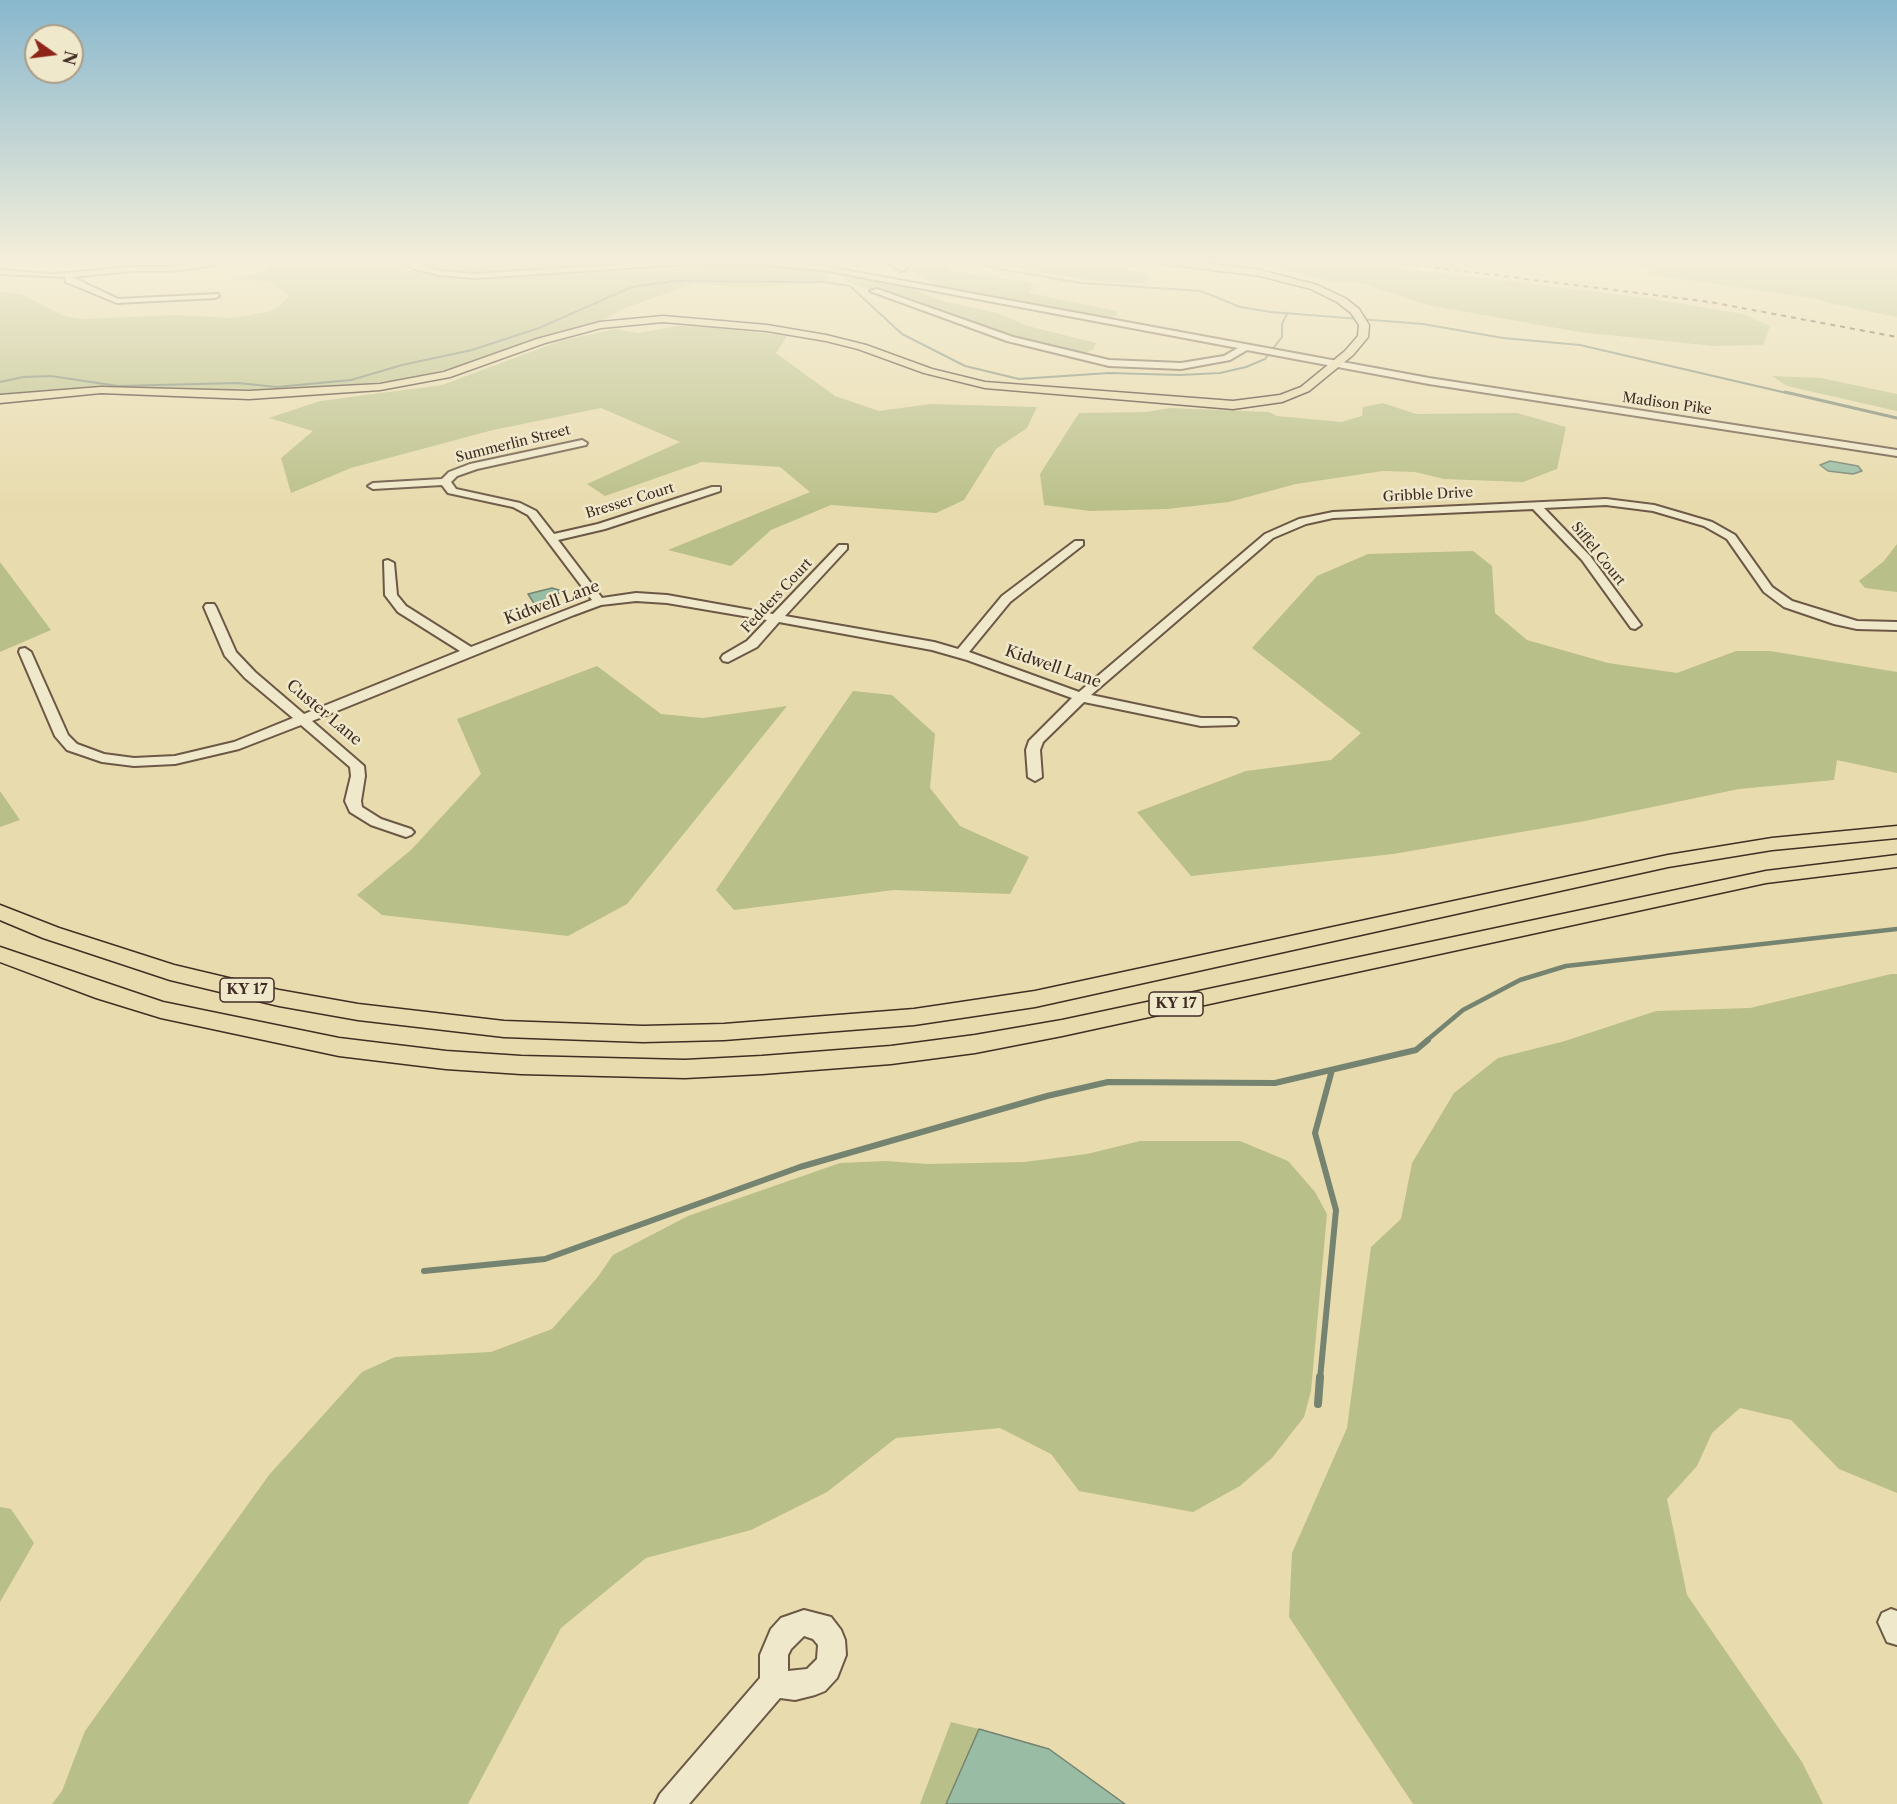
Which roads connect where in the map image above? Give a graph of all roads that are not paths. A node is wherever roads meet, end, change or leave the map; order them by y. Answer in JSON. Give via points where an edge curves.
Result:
{"nodes":[{"id":1,"x":532,"y":344,"type":"edge"},
{"id":2,"x":845,"y":344,"type":"edge"},
{"id":3,"x":1033,"y":344,"type":"edge"},
{"id":4,"x":1230,"y":344,"type":"edge"},
{"id":5,"x":1358,"y":344,"type":"edge"},
{"id":6,"x":1245,"y":347,"type":"junction"},
{"id":7,"x":1335,"y":364,"type":"junction"},
{"id":8,"x":0,"y":399,"type":"edge"},
{"id":9,"x":582,"y":443,"type":"dead end"},
{"id":10,"x":1897,"y":453,"type":"edge"},
{"id":11,"x":445,"y":482,"type":"junction"},
{"id":12,"x":373,"y":486,"type":"dead end"},
{"id":13,"x":716,"y":489,"type":"dead end"},
{"id":14,"x":1534,"y":505,"type":"junction"},
{"id":15,"x":551,"y":538,"type":"junction"},
{"id":16,"x":1079,"y":543,"type":"dead end"},
{"id":17,"x":843,"y":547,"type":"dead end"},
{"id":18,"x":387,"y":563,"type":"dead end"},
{"id":19,"x":599,"y":602,"type":"junction"},
{"id":20,"x":210,"y":608,"type":"dead end"},
{"id":21,"x":777,"y":618,"type":"junction"},
{"id":22,"x":1635,"y":625,"type":"dead end"},
{"id":23,"x":1897,"y":626,"type":"edge"},
{"id":24,"x":24,"y":652,"type":"dead end"},
{"id":25,"x":470,"y":652,"type":"junction"},
{"id":26,"x":961,"y":653,"type":"junction"},
{"id":27,"x":728,"y":658,"type":"dead end"},
{"id":28,"x":1081,"y":697,"type":"junction"},
{"id":29,"x":305,"y":720,"type":"junction"},
{"id":30,"x":1231,"y":722,"type":"dead end"},
{"id":31,"x":1035,"y":777,"type":"dead end"},
{"id":32,"x":405,"y":832,"type":"dead end"},
{"id":33,"x":1897,"y":832,"type":"edge"},
{"id":34,"x":1897,"y":861,"type":"edge"},
{"id":35,"x":0,"y":912,"type":"edge"},
{"id":36,"x":0,"y":954,"type":"edge"},
{"id":37,"x":774,"y":1683,"type":"dead end"},
{"id":38,"x":670,"y":1804,"type":"edge"}],
"edges":[{"from":1,"to":8,"type":"main road","via":[[446,375],[380,387],[249,395],[101,390]]},
{"from":2,"to":7,"type":"main road","via":[[985,385],[1233,405],[1282,398],[1305,389]]},
{"from":3,"to":6,"type":"street","via":[[1109,363],[1144,366],[1181,366],[1227,358]]},
{"from":4,"to":6,"type":"street","name":"Madison Pike"},
{"from":5,"to":7,"type":"main road"},
{"from":6,"to":7,"type":"street","name":"Madison Pike"},
{"from":7,"to":10,"type":"street","name":"Madison Pike","via":[[1530,398]]},
{"from":9,"to":11,"type":"street","name":"Summerlin Street","via":[[461,470]]},
{"from":11,"to":12,"type":"street"},
{"from":11,"to":15,"type":"street","name":"Summerlin Street","via":[[452,491],[527,509]]},
{"from":13,"to":15,"type":"street","name":"Bresser Court","via":[[601,527]]},
{"from":14,"to":22,"type":"street","name":"Siffel Court","via":[[1586,558]]},
{"from":14,"to":23,"type":"street","name":"Gribble Drive","via":[[1606,502],[1693,518],[1738,544],[1768,589],[1788,604],[1857,625]]},
{"from":14,"to":28,"type":"street","name":"Gribble Drive","via":[[1351,514],[1291,525],[1251,550]]},
{"from":15,"to":19,"type":"street","name":"Summerlin Street"},
{"from":16,"to":26,"type":"street","via":[[1006,599]]},
{"from":17,"to":21,"type":"street","name":"Fedders Court"},
{"from":18,"to":25,"type":"street","via":[[391,596],[402,609]]},
{"from":19,"to":21,"type":"street","name":"Kidwell Lane","via":[[647,597]]},
{"from":19,"to":25,"type":"street","name":"Kidwell Lane"},
{"from":20,"to":29,"type":"street","name":"Custer Lane","via":[[230,653],[250,675]]},
{"from":21,"to":26,"type":"street","name":"Kidwell Lane"},
{"from":21,"to":27,"type":"street","name":"Fedders Court","via":[[752,644]]},
{"from":24,"to":29,"type":"street","name":"Kidwell Lane","via":[[62,736],[72,747],[102,758],[134,762],[199,756],[239,746]]},
{"from":25,"to":29,"type":"street","name":"Kidwell Lane"},
{"from":26,"to":28,"type":"street","name":"Kidwell Lane"},
{"from":28,"to":30,"type":"street","name":"Kidwell Lane","via":[[1201,722]]},
{"from":28,"to":31,"type":"street","name":"Gribble Drive","via":[[1036,741]]},
{"from":29,"to":32,"type":"street","name":"Custer Lane","via":[[357,766],[355,809],[376,822]]},
{"from":33,"to":35,"type":"main road","number":"KY 17","via":[[1772,844],[1668,861],[1035,999],[914,1017],[724,1032],[643,1034],[504,1029],[358,1012],[170,972]]},
{"from":34,"to":36,"type":"main road","number":"KY 17","via":[[1766,877],[975,1044],[891,1055],[685,1069],[521,1065],[339,1047],[161,1010]]},
{"from":37,"to":38,"type":"street"}]}
